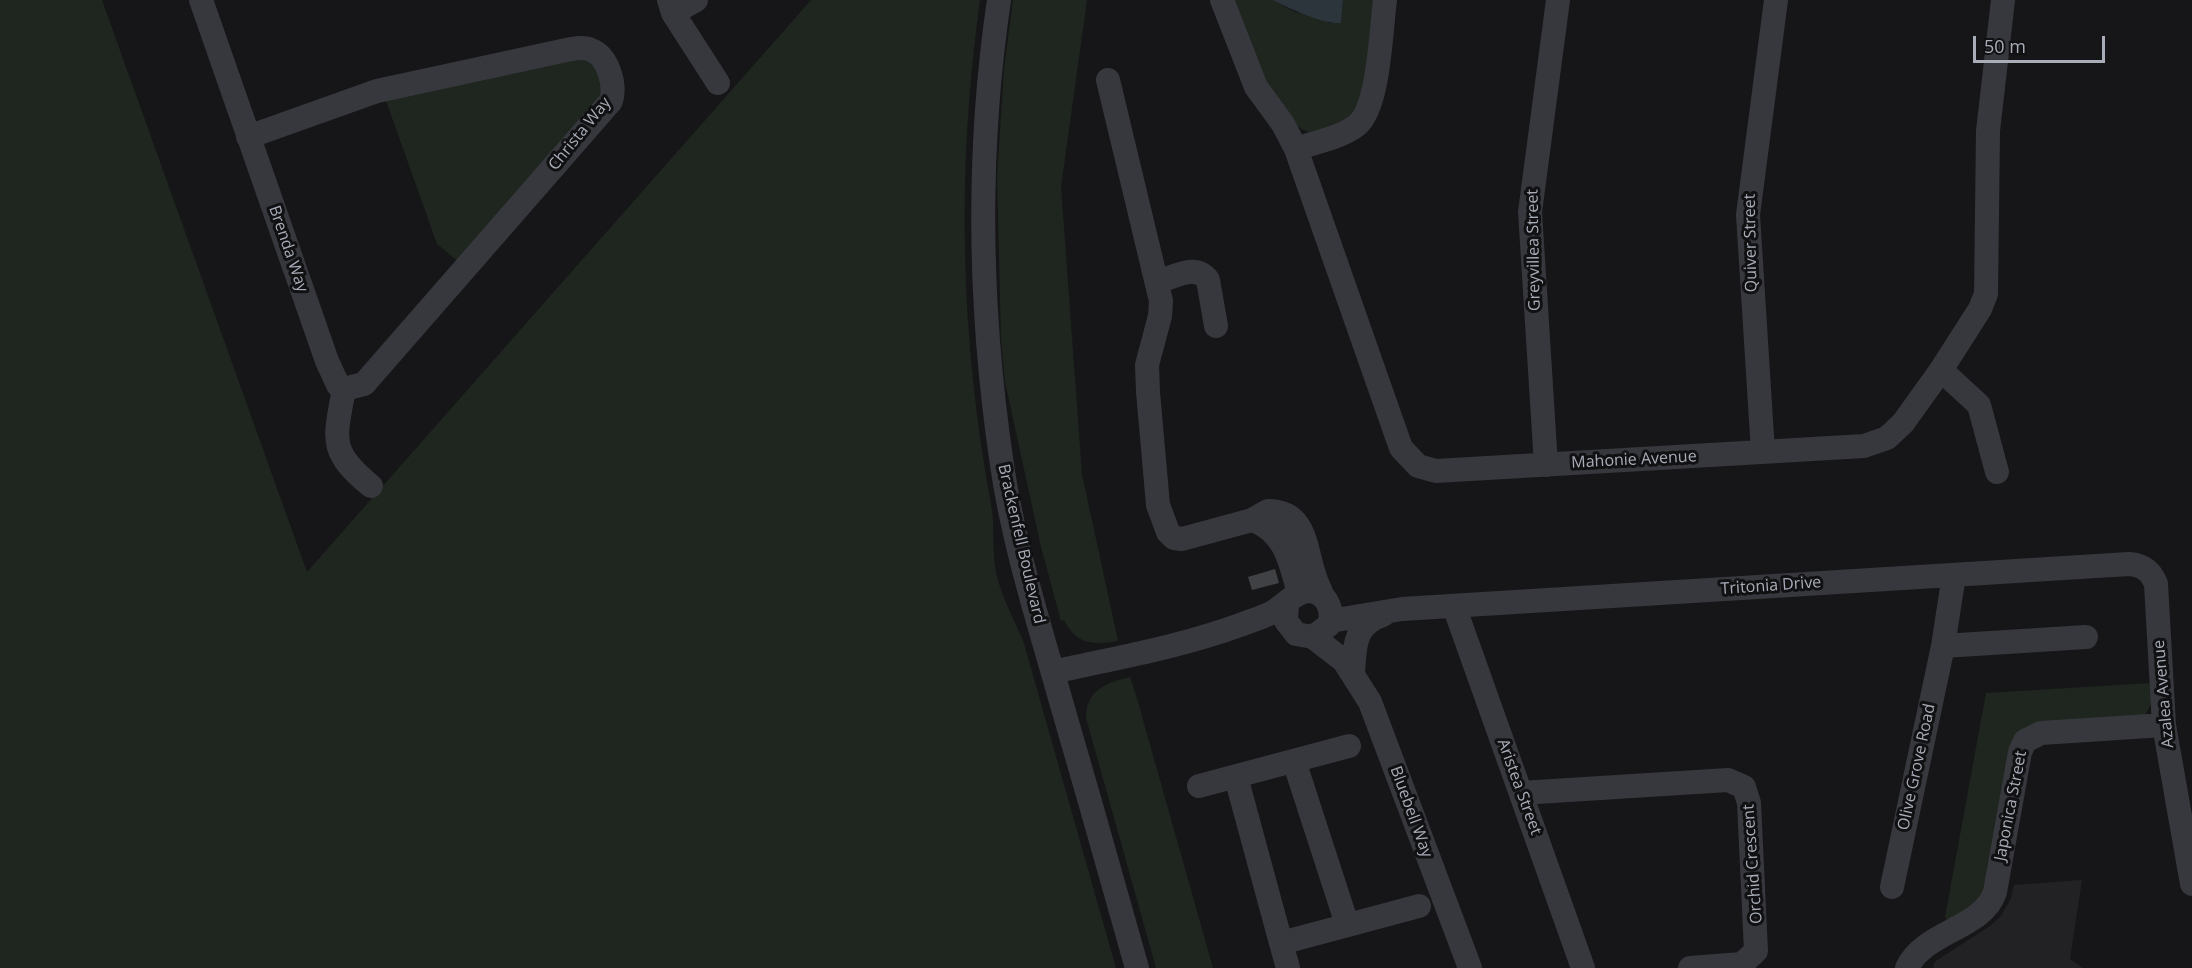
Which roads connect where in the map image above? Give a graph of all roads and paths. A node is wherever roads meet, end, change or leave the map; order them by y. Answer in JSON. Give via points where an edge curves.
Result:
{"nodes":[{"id":1,"x":201,"y":0,"type":"edge"},
{"id":2,"x":696,"y":0,"type":"edge"},
{"id":3,"x":999,"y":0,"type":"edge"},
{"id":4,"x":1222,"y":0,"type":"edge"},
{"id":5,"x":1385,"y":0,"type":"edge"},
{"id":6,"x":1558,"y":0,"type":"edge"},
{"id":7,"x":1776,"y":0,"type":"edge"},
{"id":8,"x":2003,"y":0,"type":"edge"},
{"id":9,"x":671,"y":6,"type":"edge"},
{"id":10,"x":1108,"y":80,"type":"dead end"},
{"id":11,"x":718,"y":83,"type":"dead end"},
{"id":12,"x":248,"y":137,"type":"junction"},
{"id":13,"x":1296,"y":149,"type":"junction"},
{"id":14,"x":1158,"y":282,"type":"junction"},
{"id":15,"x":1216,"y":326,"type":"dead end"},
{"id":16,"x":1941,"y":370,"type":"junction"},
{"id":17,"x":344,"y":389,"type":"junction"},
{"id":18,"x":1763,"y":452,"type":"junction"},
{"id":19,"x":1546,"y":465,"type":"junction"},
{"id":20,"x":1997,"y":472,"type":"dead end"},
{"id":21,"x":371,"y":486,"type":"dead end"},
{"id":22,"x":1252,"y":520,"type":"junction"},
{"id":23,"x":2151,"y":574,"type":"joint"},
{"id":24,"x":1954,"y":575,"type":"junction"},
{"id":25,"x":1293,"y":598,"type":"junction"},
{"id":26,"x":1454,"y":606,"type":"junction"},
{"id":27,"x":1395,"y":609,"type":"junction"},
{"id":28,"x":1320,"y":620,"type":"junction"},
{"id":29,"x":1214,"y":634,"type":"junction"},
{"id":30,"x":2086,"y":637,"type":"dead end"},
{"id":31,"x":1942,"y":646,"type":"junction"},
{"id":32,"x":1348,"y":667,"type":"junction"},
{"id":33,"x":1053,"y":672,"type":"junction"},
{"id":34,"x":2164,"y":725,"type":"junction"},
{"id":35,"x":1349,"y":746,"type":"dead end"},
{"id":36,"x":1294,"y":761,"type":"junction"},
{"id":37,"x":1236,"y":777,"type":"junction"},
{"id":38,"x":1199,"y":786,"type":"dead end"},
{"id":39,"x":1521,"y":793,"type":"junction"},
{"id":40,"x":2192,"y":884,"type":"edge"},
{"id":41,"x":1892,"y":887,"type":"dead end"},
{"id":42,"x":1419,"y":906,"type":"dead end"},
{"id":43,"x":1347,"y":924,"type":"junction"},
{"id":44,"x":1281,"y":943,"type":"junction"},
{"id":45,"x":1137,"y":968,"type":"edge"},
{"id":46,"x":1288,"y":968,"type":"edge"},
{"id":47,"x":1470,"y":968,"type":"edge"},
{"id":48,"x":1583,"y":968,"type":"edge"},
{"id":49,"x":1690,"y":968,"type":"edge"},
{"id":50,"x":1907,"y":968,"type":"edge"}],
"edges":[{"from":1,"to":12,"type":"street","name":"Brenda Way"},
{"from":2,"to":9,"type":"street"},
{"from":3,"to":33,"type":"street","name":"Brackenfell Boulevard","via":[[981,196],[986,329],[1002,466],[1018,548]]},
{"from":4,"to":13,"type":"street","name":"Mahonie Avenue","via":[[1256,87]]},
{"from":5,"to":13,"type":"street","via":[[1371,99],[1364,118],[1348,131]]},
{"from":6,"to":19,"type":"street","name":"Greyvillea Street","via":[[1530,212]]},
{"from":7,"to":18,"type":"street","name":"Quiver Street","via":[[1748,215]]},
{"from":8,"to":16,"type":"street","name":"Mahonie Avenue","via":[[1988,131],[1986,294]]},
{"from":9,"to":11,"type":"street"},
{"from":10,"to":14,"type":"street"},
{"from":12,"to":17,"type":"street","name":"Brenda Way","via":[[327,361],[338,385]]},
{"from":12,"to":17,"type":"street","name":"Christa Way","via":[[377,91],[571,49],[588,48],[597,53],[610,77],[614,92],[611,101],[371,377],[357,387]]},
{"from":13,"to":19,"type":"street","name":"Mahonie Avenue","via":[[1405,454],[1418,466],[1437,471]]},
{"from":14,"to":15,"type":"street","via":[[1190,271],[1204,275]]},
{"from":14,"to":22,"type":"street","via":[[1160,316],[1147,365],[1148,392],[1158,505],[1168,532],[1182,539]]},
{"from":16,"to":18,"type":"street","name":"Mahonie Avenue","via":[[1904,423],[1876,443]]},
{"from":16,"to":20,"type":"street","via":[[1979,405]]},
{"from":17,"to":21,"type":"street","via":[[337,443],[351,470]]},
{"from":18,"to":19,"type":"street","name":"Mahonie Avenue"},
{"from":22,"to":25,"type":"street","via":[[1269,528],[1281,540]]},
{"from":22,"to":28,"type":"street","via":[[1262,512],[1272,511],[1299,524]]},
{"from":23,"to":24,"type":"street","name":"Tritonia Drive","via":[[2141,566],[2129,564]]},
{"from":23,"to":34,"type":"street","name":"Azalea Avenue","via":[[2156,590]]},
{"from":24,"to":26,"type":"street","name":"Tritonia Drive"},
{"from":24,"to":31,"type":"street","name":"Olive Grove Road"},
{"from":25,"to":28,"type":"street","via":[[1316,592]]},
{"from":25,"to":28,"type":"street","via":[[1286,621]]},
{"from":25,"to":29,"type":"street","via":[[1269,615]]},
{"from":26,"to":27,"type":"street","name":"Tritonia Drive"},
{"from":26,"to":39,"type":"street","name":"Aristea Street"},
{"from":27,"to":28,"type":"street","name":"Tritonia Drive"},
{"from":27,"to":32,"type":"street","via":[[1360,629]]},
{"from":28,"to":29,"type":"street"},
{"from":28,"to":32,"type":"street"},
{"from":29,"to":33,"type":"street"},
{"from":30,"to":31,"type":"street"},
{"from":31,"to":41,"type":"street","name":"Olive Grove Road"},
{"from":32,"to":47,"type":"street","name":"Bluebell Way","via":[[1370,702]]},
{"from":33,"to":45,"type":"street","name":"Brackenfell Boulevard"},
{"from":34,"to":40,"type":"street","name":"Azalea Avenue"},
{"from":34,"to":50,"type":"street","name":"Japonica Street","via":[[2041,733],[2025,741],[1990,903],[1920,949]]},
{"from":35,"to":36,"type":"street"},
{"from":36,"to":37,"type":"street"},
{"from":36,"to":43,"type":"street"},
{"from":37,"to":38,"type":"street"},
{"from":37,"to":44,"type":"street"},
{"from":39,"to":48,"type":"street","name":"Aristea Street"},
{"from":39,"to":49,"type":"street","name":"Orchid Crescent","via":[[1728,780],[1744,787],[1749,802],[1756,951],[1742,964]]},
{"from":42,"to":43,"type":"street"},
{"from":43,"to":44,"type":"street"},
{"from":44,"to":46,"type":"street"}]}
